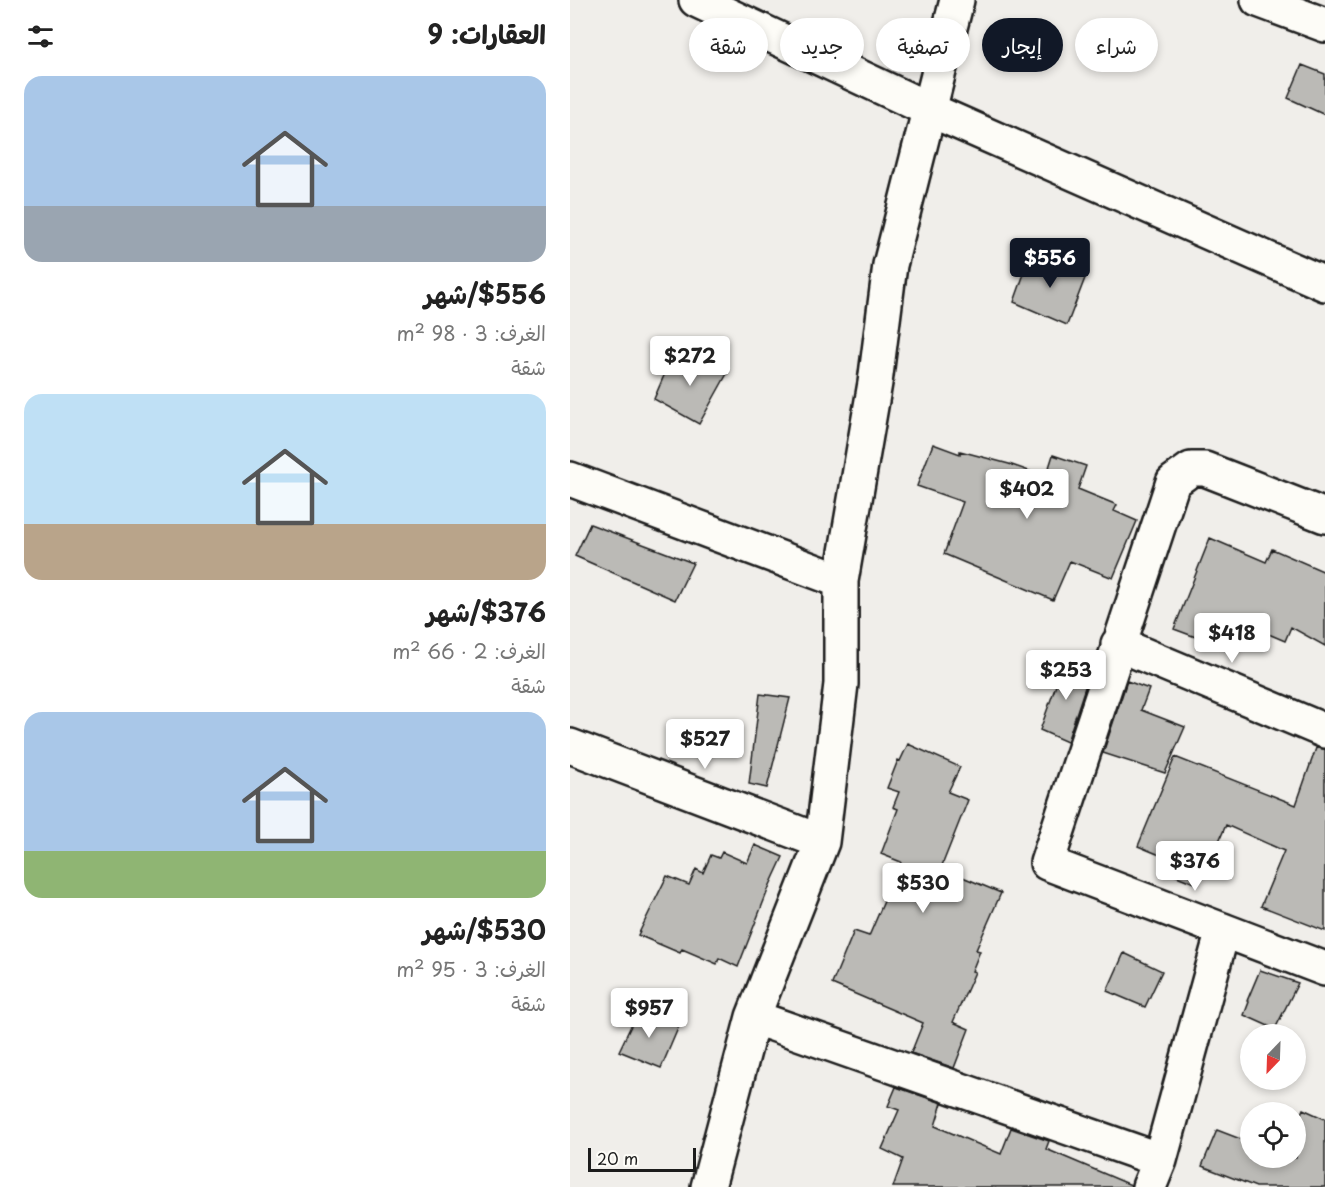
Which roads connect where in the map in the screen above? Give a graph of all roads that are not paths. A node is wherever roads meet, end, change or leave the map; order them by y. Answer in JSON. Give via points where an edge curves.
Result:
{"nodes":[{"id":1,"x":696,"y":0,"type":"edge"},
{"id":2,"x":957,"y":0,"type":"edge"},
{"id":3,"x":1257,"y":0,"type":"edge"},
{"id":4,"x":1325,"y":25,"type":"edge"},
{"id":5,"x":928,"y":110,"type":"junction"},
{"id":6,"x":1325,"y":284,"type":"edge"},
{"id":7,"x":570,"y":479,"type":"edge"},
{"id":8,"x":1325,"y":516,"type":"edge"},
{"id":9,"x":841,"y":581,"type":"junction"},
{"id":10,"x":1118,"y":644,"type":"junction"},
{"id":11,"x":1325,"y":731,"type":"edge"},
{"id":12,"x":570,"y":746,"type":"edge"},
{"id":13,"x":822,"y":842,"type":"junction"},
{"id":14,"x":1223,"y":930,"type":"junction"},
{"id":15,"x":1325,"y":969,"type":"edge"},
{"id":16,"x":753,"y":1017,"type":"junction"},
{"id":17,"x":1154,"y":1173,"type":"edge"},
{"id":18,"x":708,"y":1187,"type":"edge"}],
"edges":[{"from":1,"to":5,"type":"street"},
{"from":2,"to":5,"type":"street"},
{"from":3,"to":4,"type":"street"},
{"from":5,"to":6,"type":"street"},
{"from":5,"to":9,"type":"street","via":[[890,265],[875,382]]},
{"from":7,"to":9,"type":"street"},
{"from":8,"to":10,"type":"street","via":[[1206,469],[1191,469],[1173,482]]},
{"from":9,"to":13,"type":"street","via":[[841,684]]},
{"from":10,"to":11,"type":"street"},
{"from":10,"to":14,"type":"street","via":[[1047,863]]},
{"from":12,"to":13,"type":"street"},
{"from":13,"to":16,"type":"street"},
{"from":14,"to":15,"type":"street"},
{"from":14,"to":17,"type":"street"},
{"from":16,"to":17,"type":"street"},
{"from":16,"to":18,"type":"street"}]}
